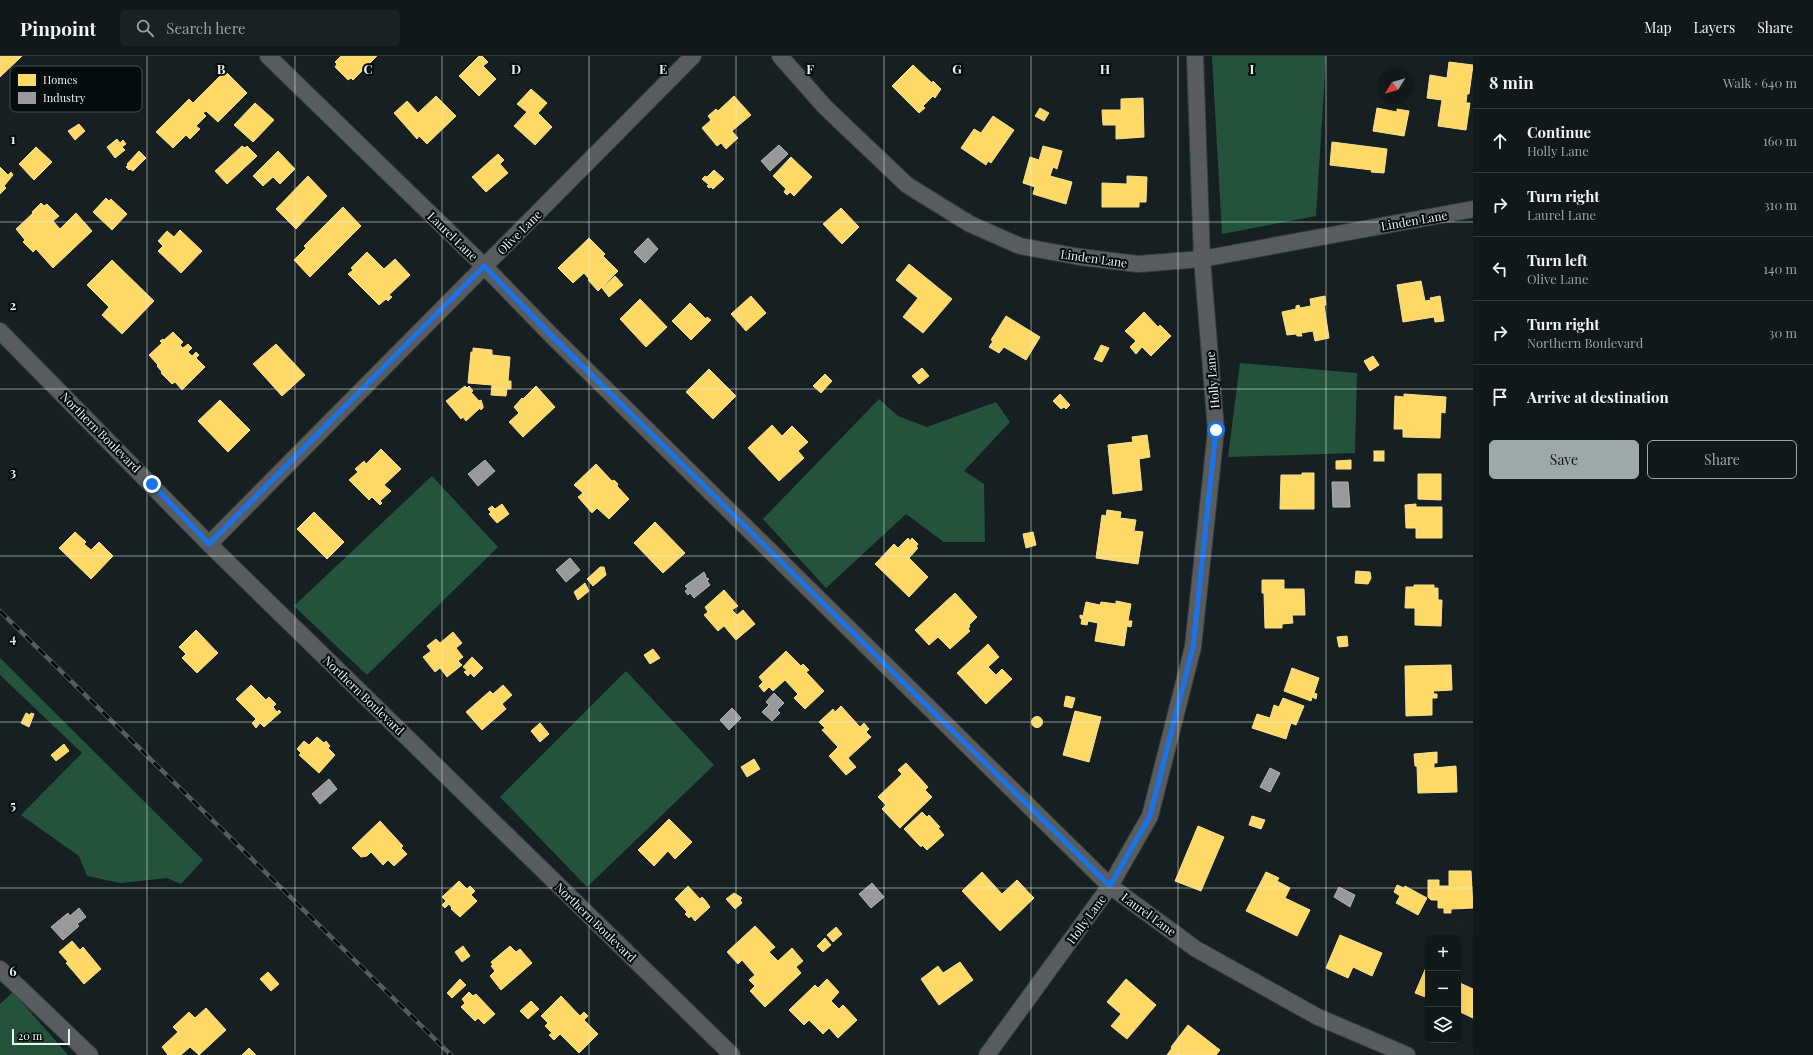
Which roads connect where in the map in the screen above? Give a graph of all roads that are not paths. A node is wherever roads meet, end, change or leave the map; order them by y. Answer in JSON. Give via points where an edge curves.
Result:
{"nodes":[{"id":1,"x":268,"y":56,"type":"edge"},
{"id":2,"x":693,"y":56,"type":"edge"},
{"id":3,"x":780,"y":56,"type":"edge"},
{"id":4,"x":1195,"y":56,"type":"edge"},
{"id":5,"x":1473,"y":209,"type":"edge"},
{"id":6,"x":1202,"y":259,"type":"junction"},
{"id":7,"x":484,"y":266,"type":"junction"},
{"id":8,"x":0,"y":331,"type":"edge"},
{"id":9,"x":209,"y":544,"type":"junction"},
{"id":10,"x":1110,"y":886,"type":"junction"},
{"id":11,"x":0,"y":969,"type":"edge"},
{"id":12,"x":90,"y":1055,"type":"edge"},
{"id":13,"x":732,"y":1055,"type":"edge"},
{"id":14,"x":987,"y":1055,"type":"edge"},
{"id":15,"x":1407,"y":1055,"type":"edge"}],
"edges":[{"from":1,"to":7,"type":"street","name":"Laurel Lane"},
{"from":2,"to":7,"type":"street","name":"Olive Lane"},
{"from":3,"to":6,"type":"street","name":"Linden Lane","via":[[825,107],[907,185],[970,224],[1020,246],[1080,257],[1138,264]]},
{"from":4,"to":6,"type":"street","name":"Holly Lane"},
{"from":5,"to":6,"type":"street","name":"Linden Lane"},
{"from":6,"to":10,"type":"street","name":"Holly Lane","via":[[1216,430],[1193,647],[1150,816]]},
{"from":7,"to":9,"type":"street","name":"Olive Lane"},
{"from":7,"to":10,"type":"street","name":"Laurel Lane"},
{"from":8,"to":9,"type":"street","name":"Northern Boulevard"},
{"from":9,"to":13,"type":"street","name":"Northern Boulevard"},
{"from":10,"to":14,"type":"street","name":"Holly Lane"},
{"from":10,"to":15,"type":"street","name":"Laurel Lane","via":[[1196,949],[1318,1017]]},
{"from":11,"to":12,"type":"street"}]}
